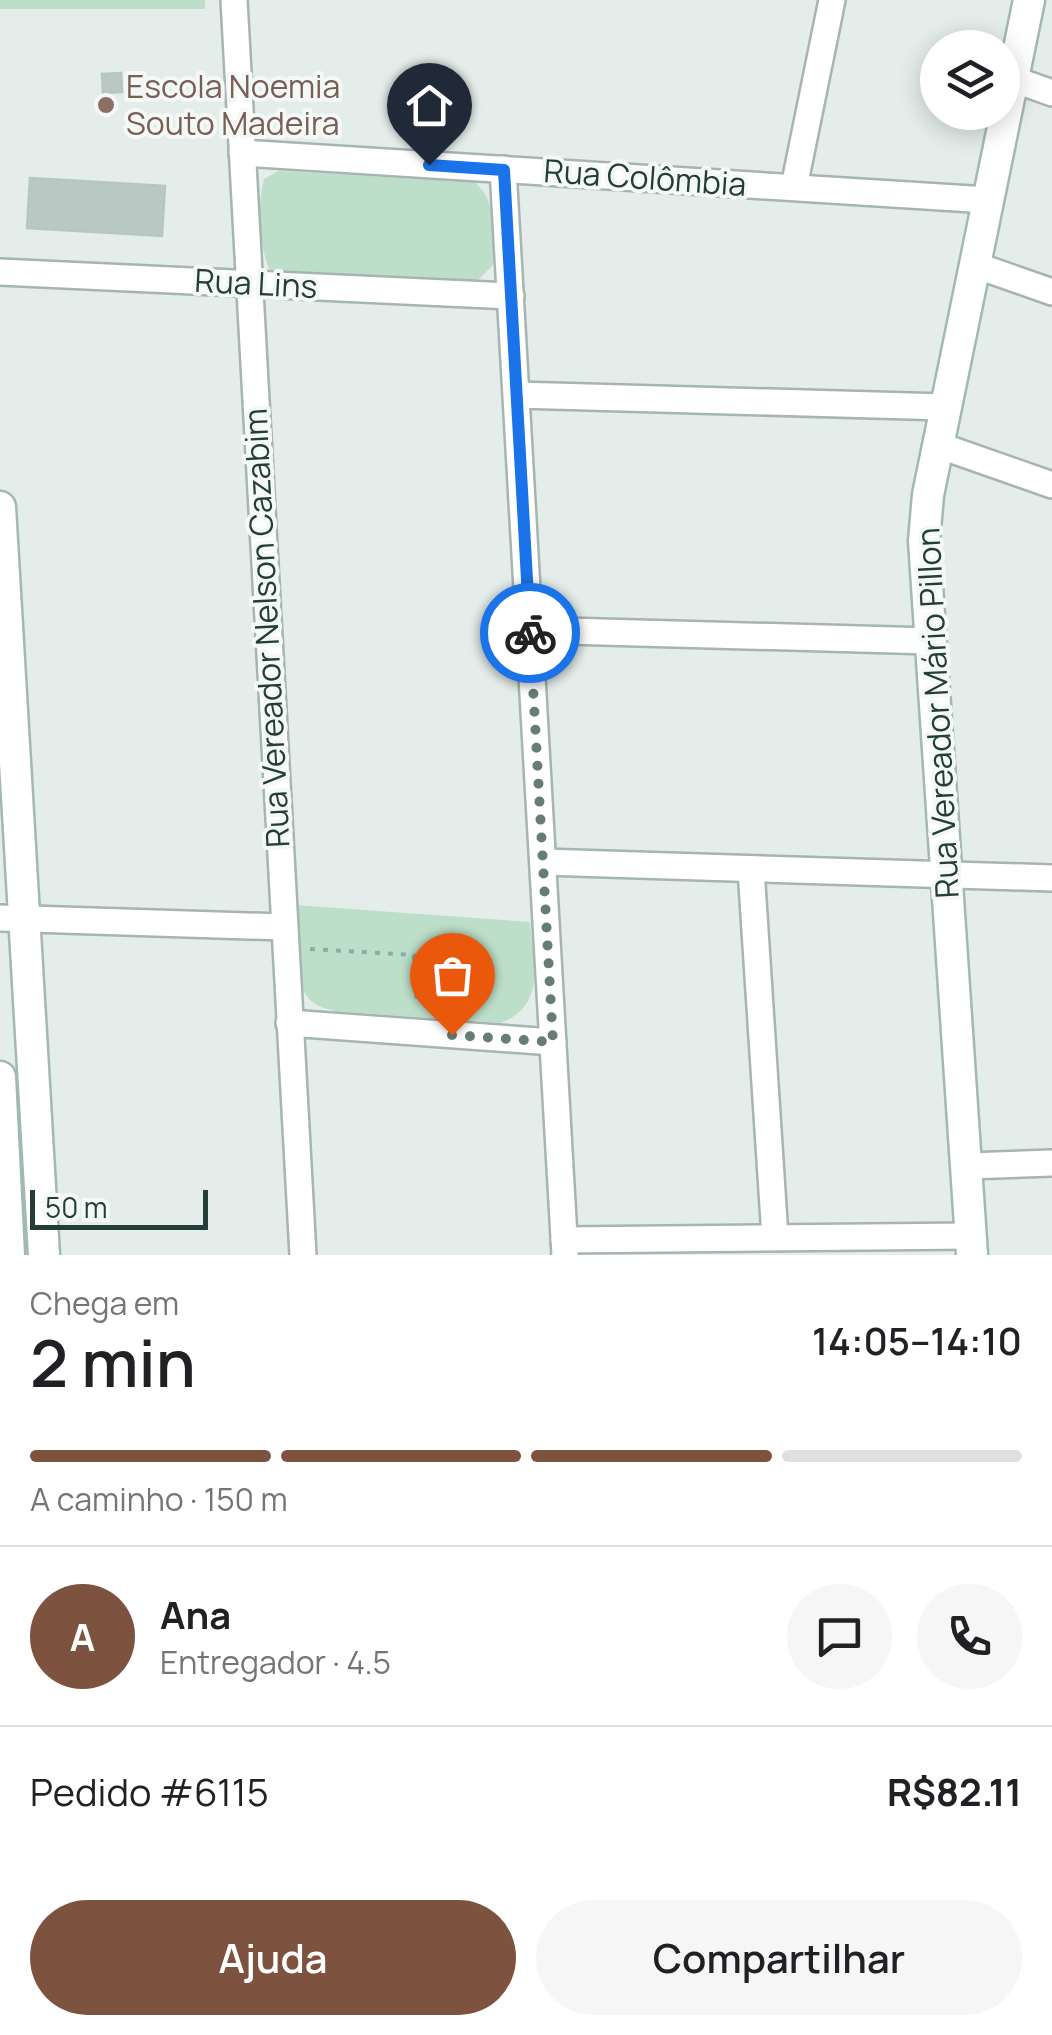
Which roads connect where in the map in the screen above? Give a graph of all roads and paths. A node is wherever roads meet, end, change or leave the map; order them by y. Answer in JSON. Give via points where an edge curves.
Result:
{"nodes":[{"id":1,"x":234,"y":0,"type":"edge"},
{"id":2,"x":820,"y":0,"type":"edge"},
{"id":3,"x":832,"y":0,"type":"edge"},
{"id":4,"x":1029,"y":0,"type":"edge"},
{"id":5,"x":1020,"y":44,"type":"edge"},
{"id":6,"x":1020,"y":81,"type":"edge"},
{"id":7,"x":1052,"y":93,"type":"edge"},
{"id":8,"x":1002,"y":130,"type":"edge"},
{"id":9,"x":242,"y":153,"type":"junction"},
{"id":10,"x":504,"y":170,"type":"junction"},
{"id":11,"x":794,"y":187,"type":"junction"},
{"id":12,"x":988,"y":200,"type":"junction"},
{"id":13,"x":975,"y":264,"type":"junction"},
{"id":14,"x":0,"y":272,"type":"edge"},
{"id":15,"x":249,"y":283,"type":"junction"},
{"id":16,"x":1052,"y":292,"type":"edge"},
{"id":17,"x":511,"y":296,"type":"junction"},
{"id":18,"x":517,"y":394,"type":"junction"},
{"id":19,"x":945,"y":407,"type":"junction"},
{"id":20,"x":938,"y":446,"type":"junction"},
{"id":21,"x":1052,"y":485,"type":"edge"},
{"id":22,"x":0,"y":506,"type":"edge"},
{"id":23,"x":530,"y":630,"type":"junction"},
{"id":24,"x":931,"y":641,"type":"junction"},
{"id":25,"x":543,"y":862,"type":"junction"},
{"id":26,"x":751,"y":869,"type":"junction"},
{"id":27,"x":947,"y":875,"type":"junction"},
{"id":28,"x":1052,"y":878,"type":"edge"},
{"id":29,"x":12,"y":918,"type":"edge"},
{"id":30,"x":284,"y":937,"type":"junction"},
{"id":31,"x":289,"y":1023,"type":"junction"},
{"id":32,"x":418,"y":1032,"type":"junction"},
{"id":33,"x":553,"y":1042,"type":"junction"},
{"id":34,"x":0,"y":1078,"type":"edge"},
{"id":35,"x":1052,"y":1163,"type":"edge"},
{"id":36,"x":967,"y":1166,"type":"junction"},
{"id":37,"x":775,"y":1238,"type":"junction"},
{"id":38,"x":972,"y":1245,"type":"edge"},
{"id":39,"x":565,"y":1247,"type":"edge"},
{"id":40,"x":6,"y":1252,"type":"edge"},
{"id":41,"x":44,"y":1252,"type":"edge"},
{"id":42,"x":303,"y":1255,"type":"edge"}],
"edges":[{"from":1,"to":9,"type":"street","name":"Rua Vereador Nelson Cazabim"},
{"from":2,"to":3,"type":"street"},
{"from":3,"to":11,"type":"street"},
{"from":4,"to":5,"type":"street","name":"Rua Vereador Mário Pillon"},
{"from":6,"to":7,"type":"street"},
{"from":8,"to":12,"type":"street","name":"Rua Vereador Mário Pillon"},
{"from":9,"to":10,"type":"street","name":"Rua Colômbia"},
{"from":9,"to":15,"type":"street","name":"Rua Vereador Nelson Cazabim"},
{"from":10,"to":11,"type":"street","name":"Rua Colômbia"},
{"from":10,"to":17,"type":"street"},
{"from":11,"to":12,"type":"street","name":"Rua Colômbia"},
{"from":12,"to":13,"type":"street","name":"Rua Vereador Mário Pillon"},
{"from":13,"to":16,"type":"street"},
{"from":13,"to":19,"type":"street","name":"Rua Vereador Mário Pillon"},
{"from":14,"to":15,"type":"street","name":"Rua Lins"},
{"from":15,"to":17,"type":"street","name":"Rua Lins"},
{"from":15,"to":30,"type":"street","name":"Rua Vereador Nelson Cazabim"},
{"from":17,"to":18,"type":"street"},
{"from":18,"to":19,"type":"street"},
{"from":18,"to":23,"type":"street"},
{"from":19,"to":20,"type":"street","name":"Rua Vereador Mário Pillon"},
{"from":20,"to":21,"type":"street"},
{"from":20,"to":24,"type":"street","name":"Rua Vereador Mário Pillon","via":[[924,541]]},
{"from":22,"to":29,"type":"street"},
{"from":23,"to":24,"type":"street"},
{"from":23,"to":25,"type":"street"},
{"from":24,"to":27,"type":"street","name":"Rua Vereador Mário Pillon"},
{"from":25,"to":26,"type":"street"},
{"from":25,"to":33,"type":"street"},
{"from":26,"to":27,"type":"street"},
{"from":26,"to":37,"type":"street"},
{"from":27,"to":28,"type":"street"},
{"from":27,"to":36,"type":"street","name":"Rua Vereador Mário Pillon"},
{"from":29,"to":30,"type":"street"},
{"from":29,"to":41,"type":"street"},
{"from":30,"to":31,"type":"street","name":"Rua Vereador Nelson Cazabim"},
{"from":30,"to":32,"type":"path","via":[[414,955]]},
{"from":31,"to":32,"type":"street"},
{"from":31,"to":42,"type":"street","name":"Rua Vereador Nelson Cazabim"},
{"from":32,"to":33,"type":"street"},
{"from":33,"to":39,"type":"street"},
{"from":34,"to":40,"type":"street"},
{"from":35,"to":36,"type":"street"},
{"from":36,"to":38,"type":"street","name":"Rua Vereador Mário Pillon"},
{"from":37,"to":38,"type":"street"},
{"from":37,"to":39,"type":"street"},
{"from":40,"to":41,"type":"street"}]}
